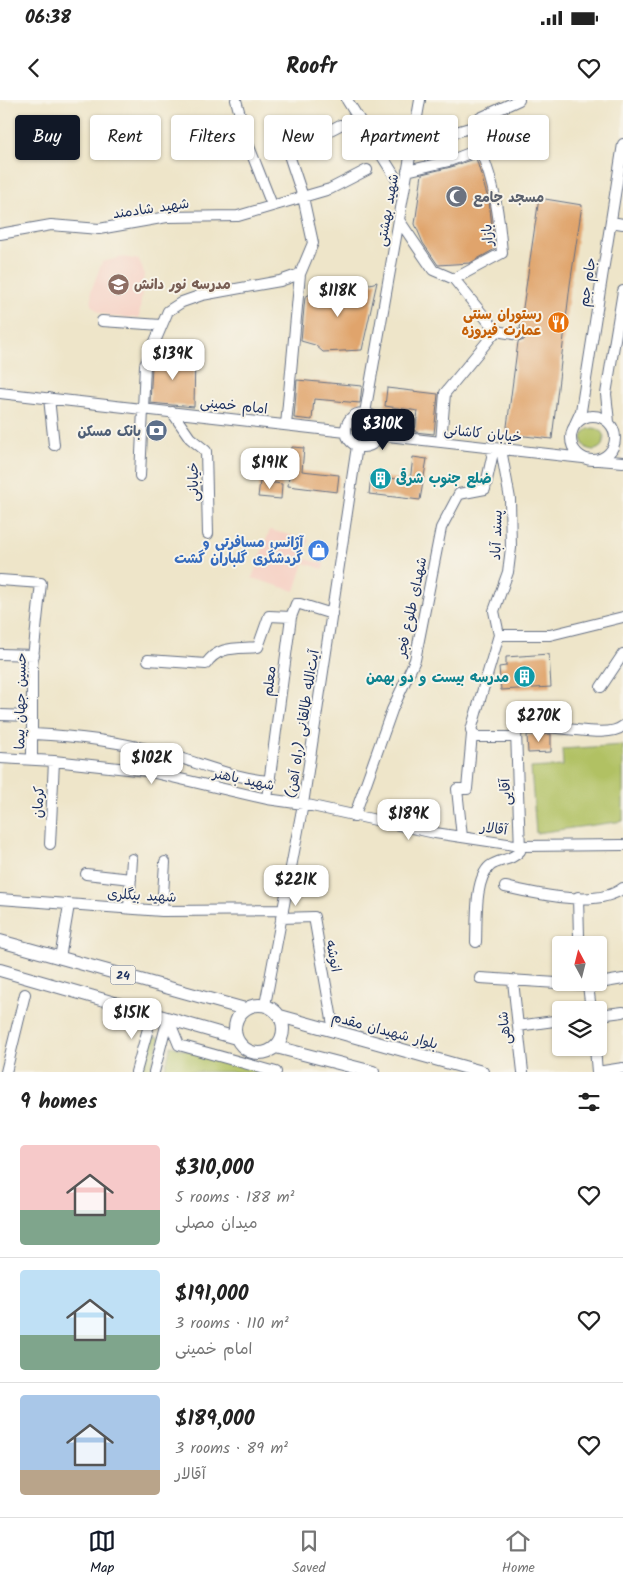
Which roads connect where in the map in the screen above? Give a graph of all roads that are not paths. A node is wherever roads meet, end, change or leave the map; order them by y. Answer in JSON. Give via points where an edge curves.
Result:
{"nodes":[{"id":1,"x":236,"y":100,"type":"edge"},
{"id":2,"x":347,"y":100,"type":"edge"},
{"id":3,"x":420,"y":100,"type":"edge"},
{"id":4,"x":519,"y":100,"type":"edge"},
{"id":5,"x":417,"y":115,"type":"edge"},
{"id":6,"x":486,"y":115,"type":"edge"},
{"id":7,"x":340,"y":125,"type":"dead end"},
{"id":8,"x":623,"y":144,"type":"edge"},
{"id":9,"x":468,"y":153,"type":"edge"},
{"id":10,"x":410,"y":160,"type":"edge"},
{"id":11,"x":485,"y":160,"type":"edge"},
{"id":12,"x":367,"y":170,"type":"dead end"},
{"id":13,"x":408,"y":171,"type":"junction"},
{"id":14,"x":404,"y":191,"type":"junction"},
{"id":15,"x":303,"y":197,"type":"junction"},
{"id":16,"x":272,"y":205,"type":"junction"},
{"id":17,"x":399,"y":220,"type":"junction"},
{"id":18,"x":611,"y":222,"type":"junction"},
{"id":19,"x":623,"y":224,"type":"edge"},
{"id":20,"x":0,"y":234,"type":"edge"},
{"id":21,"x":300,"y":274,"type":"junction"},
{"id":22,"x":454,"y":279,"type":"junction"},
{"id":23,"x":623,"y":291,"type":"edge"},
{"id":24,"x":102,"y":321,"type":"dead end"},
{"id":25,"x":162,"y":324,"type":"junction"},
{"id":26,"x":496,"y":331,"type":"junction"},
{"id":27,"x":519,"y":335,"type":"dead end"},
{"id":28,"x":0,"y":393,"type":"edge"},
{"id":29,"x":49,"y":398,"type":"junction"},
{"id":30,"x":142,"y":409,"type":"junction"},
{"id":31,"x":172,"y":412,"type":"junction"},
{"id":32,"x":365,"y":413,"type":"junction"},
{"id":33,"x":609,"y":422,"type":"junction"},
{"id":34,"x":575,"y":424,"type":"junction"},
{"id":35,"x":286,"y":425,"type":"junction"},
{"id":36,"x":346,"y":432,"type":"junction"},
{"id":37,"x":379,"y":435,"type":"junction"},
{"id":38,"x":441,"y":442,"type":"junction"},
{"id":39,"x":54,"y":445,"type":"dead end"},
{"id":40,"x":357,"y":446,"type":"junction"},
{"id":41,"x":498,"y":448,"type":"junction"},
{"id":42,"x":584,"y":458,"type":"junction"},
{"id":43,"x":598,"y":460,"type":"junction"},
{"id":44,"x":623,"y":462,"type":"edge"},
{"id":45,"x":140,"y":476,"type":"dead end"},
{"id":46,"x":208,"y":534,"type":"dead end"},
{"id":47,"x":0,"y":580,"type":"edge"},
{"id":48,"x":332,"y":614,"type":"junction"},
{"id":49,"x":291,"y":617,"type":"junction"},
{"id":50,"x":623,"y":617,"type":"edge"},
{"id":51,"x":499,"y":635,"type":"junction"},
{"id":52,"x":0,"y":654,"type":"edge"},
{"id":53,"x":623,"y":654,"type":"edge"},
{"id":54,"x":34,"y":655,"type":"junction"},
{"id":55,"x":148,"y":660,"type":"dead end"},
{"id":56,"x":601,"y":687,"type":"dead end"},
{"id":57,"x":0,"y":715,"type":"edge"},
{"id":58,"x":32,"y":716,"type":"junction"},
{"id":59,"x":620,"y":728,"type":"edge"},
{"id":60,"x":33,"y":734,"type":"junction"},
{"id":61,"x":472,"y":734,"type":"junction"},
{"id":62,"x":516,"y":737,"type":"junction"},
{"id":63,"x":0,"y":758,"type":"edge"},
{"id":64,"x":32,"y":760,"type":"junction"},
{"id":65,"x":54,"y":761,"type":"junction"},
{"id":66,"x":271,"y":781,"type":"junction"},
{"id":67,"x":267,"y":799,"type":"junction"},
{"id":68,"x":304,"y":804,"type":"junction"},
{"id":69,"x":354,"y":817,"type":"junction"},
{"id":70,"x":462,"y":837,"type":"junction"},
{"id":71,"x":50,"y":844,"type":"dead end"},
{"id":72,"x":623,"y":845,"type":"edge"},
{"id":73,"x":521,"y":846,"type":"junction"},
{"id":74,"x":132,"y":859,"type":"dead end"},
{"id":75,"x":165,"y":862,"type":"dead end"},
{"id":76,"x":86,"y":874,"type":"dead end"},
{"id":77,"x":131,"y":879,"type":"junction"},
{"id":78,"x":505,"y":887,"type":"dead end"},
{"id":79,"x":623,"y":888,"type":"edge"},
{"id":80,"x":578,"y":897,"type":"junction"},
{"id":81,"x":0,"y":899,"type":"edge"},
{"id":82,"x":69,"y":905,"type":"junction"},
{"id":83,"x":129,"y":908,"type":"junction"},
{"id":84,"x":162,"y":911,"type":"junction"},
{"id":85,"x":282,"y":914,"type":"junction"},
{"id":86,"x":579,"y":936,"type":"edge"},
{"id":87,"x":0,"y":941,"type":"edge"},
{"id":88,"x":476,"y":942,"type":"dead end"},
{"id":89,"x":60,"y":958,"type":"junction"},
{"id":90,"x":0,"y":970,"type":"edge"},
{"id":91,"x":480,"y":978,"type":"dead end"},
{"id":92,"x":623,"y":979,"type":"edge"},
{"id":93,"x":513,"y":981,"type":"junction"},
{"id":94,"x":608,"y":982,"type":"edge"},
{"id":95,"x":552,"y":983,"type":"edge"},
{"id":96,"x":25,"y":994,"type":"dead end"},
{"id":97,"x":264,"y":1005,"type":"junction"},
{"id":98,"x":245,"y":1008,"type":"junction"},
{"id":99,"x":623,"y":1012,"type":"edge"},
{"id":100,"x":152,"y":1014,"type":"junction"},
{"id":101,"x":607,"y":1014,"type":"edge"},
{"id":102,"x":280,"y":1016,"type":"junction"},
{"id":103,"x":168,"y":1018,"type":"junction"},
{"id":104,"x":552,"y":1021,"type":"edge"},
{"id":105,"x":518,"y":1026,"type":"junction"},
{"id":106,"x":334,"y":1031,"type":"junction"},
{"id":107,"x":236,"y":1038,"type":"junction"},
{"id":108,"x":276,"y":1047,"type":"junction"},
{"id":109,"x":596,"y":1056,"type":"edge"},
{"id":110,"x":623,"y":1068,"type":"edge"},
{"id":111,"x":6,"y":1072,"type":"edge"},
{"id":112,"x":136,"y":1072,"type":"edge"},
{"id":113,"x":154,"y":1072,"type":"edge"},
{"id":114,"x":276,"y":1072,"type":"edge"},
{"id":115,"x":373,"y":1072,"type":"edge"},
{"id":116,"x":482,"y":1072,"type":"edge"},
{"id":117,"x":523,"y":1072,"type":"edge"},
{"id":118,"x":597,"y":1072,"type":"edge"}],
"edges":[{"from":1,"to":16,"type":"street","via":[[248,144]]},
{"from":2,"to":14,"type":"street"},
{"from":3,"to":5,"type":"street","name":"شهید بهشتی"},
{"from":4,"to":6,"type":"street"},
{"from":7,"to":15,"type":"street","via":[[288,152]]},
{"from":8,"to":18,"type":"street","name":"جام جم"},
{"from":9,"to":13,"type":"street"},
{"from":10,"to":13,"type":"street","name":"شهید بهشتی"},
{"from":11,"to":22,"type":"street","name":"بازار","via":[[499,208],[502,253]]},
{"from":12,"to":15,"type":"street","name":"شهید شادمند","via":[[330,189]]},
{"from":13,"to":14,"type":"street","name":"شهید بهشتی"},
{"from":14,"to":17,"type":"street","name":"شهید بهشتی"},
{"from":15,"to":16,"type":"street","name":"شهید شادمند"},
{"from":15,"to":21,"type":"street","via":[[313,243]]},
{"from":16,"to":20,"type":"street","name":"شهید شادمند","via":[[238,216],[167,217],[99,229],[51,225]]},
{"from":17,"to":22,"type":"street","via":[[433,270]]},
{"from":17,"to":32,"type":"street","name":"شهید بهشتی"},
{"from":18,"to":19,"type":"street"},
{"from":18,"to":34,"type":"street","name":"جام جم","via":[[581,410]]},
{"from":21,"to":25,"type":"street","via":[[182,302],[168,311]]},
{"from":21,"to":35,"type":"street"},
{"from":22,"to":26,"type":"street"},
{"from":23,"to":33,"type":"street","via":[[606,394]]},
{"from":24,"to":25,"type":"street"},
{"from":25,"to":30,"type":"street","via":[[145,365]]},
{"from":26,"to":27,"type":"street"},
{"from":26,"to":38,"type":"street","via":[[445,393]]},
{"from":28,"to":29,"type":"street","name":"امام خمینی"},
{"from":29,"to":30,"type":"street","name":"امام خمینی"},
{"from":29,"to":39,"type":"street"},
{"from":30,"to":31,"type":"street","name":"امام خمینی"},
{"from":30,"to":45,"type":"street"},
{"from":31,"to":35,"type":"street","name":"امام خمینی"},
{"from":31,"to":46,"type":"street","name":"خیابانی","via":[[190,438],[206,451]]},
{"from":32,"to":36,"type":"street","via":[[351,418]]},
{"from":32,"to":37,"type":"street","via":[[379,424]]},
{"from":33,"to":34,"type":"street","via":[[603,417],[587,416]]},
{"from":33,"to":43,"type":"street","via":[[615,442],[609,453]]},
{"from":34,"to":42,"type":"street","via":[[571,431],[572,447]]},
{"from":35,"to":36,"type":"street","name":"امام خمینی"},
{"from":36,"to":40,"type":"street","via":[[349,440]]},
{"from":37,"to":38,"type":"street","name":"خیابان کاشانی"},
{"from":37,"to":40,"type":"street","via":[[373,444]]},
{"from":38,"to":41,"type":"street","name":"خیابان کاشانی"},
{"from":40,"to":48,"type":"street","name":"(راه آهن) آیت‌الله طالقانی"},
{"from":41,"to":42,"type":"street","name":"خیابان کاشانی"},
{"from":41,"to":51,"type":"street","name":"پسند آباد","via":[[510,499],[511,548],[508,572],[494,612]]},
{"from":41,"to":69,"type":"street","name":"شهدای طلوع فجر","via":[[485,489],[459,494],[441,528],[415,660],[392,710]]},
{"from":42,"to":43,"type":"street"},
{"from":43,"to":44,"type":"street"},
{"from":47,"to":54,"type":"street","name":"حسین جهان پیما","via":[[41,583]]},
{"from":48,"to":49,"type":"street","via":[[296,604]]},
{"from":48,"to":68,"type":"street","name":"(راه آهن) آیت‌الله طالقانی"},
{"from":49,"to":55,"type":"street","via":[[269,616],[258,647],[230,648],[211,655],[206,664]]},
{"from":49,"to":66,"type":"street","name":"معلم"},
{"from":50,"to":51,"type":"street","via":[[550,635]]},
{"from":51,"to":61,"type":"street","name":"پسند آباد","via":[[471,725]]},
{"from":52,"to":54,"type":"street"},
{"from":53,"to":56,"type":"street"},
{"from":54,"to":58,"type":"street","name":"حسین جهان پیما"},
{"from":57,"to":58,"type":"street"},
{"from":58,"to":60,"type":"street","name":"حسین جهان پیما"},
{"from":59,"to":62,"type":"street","via":[[609,732],[527,727],[516,731]]},
{"from":60,"to":64,"type":"street","name":"حسین جهان پیما"},
{"from":60,"to":66,"type":"street","via":[[114,742],[250,780]]},
{"from":61,"to":62,"type":"street","via":[[483,738]]},
{"from":61,"to":70,"type":"street","name":"پسند آباد","via":[[467,790],[457,789]]},
{"from":62,"to":73,"type":"street","name":"آقایی"},
{"from":63,"to":64,"type":"street","name":"شهید باهنر"},
{"from":64,"to":65,"type":"street","name":"شهید باهنر"},
{"from":65,"to":67,"type":"street","name":"شهید باهنر","via":[[146,771]]},
{"from":65,"to":71,"type":"street","name":"کرمان"},
{"from":66,"to":67,"type":"street","name":"معلم"},
{"from":67,"to":68,"type":"street","name":"شهید باهنر"},
{"from":68,"to":69,"type":"street","name":"آقالار"},
{"from":68,"to":85,"type":"street","name":"(راه آهن) آیت‌الله طالقانی"},
{"from":69,"to":70,"type":"street","name":"آقالار"},
{"from":70,"to":73,"type":"street","name":"آقالار"},
{"from":72,"to":73,"type":"street","name":"آقالار"},
{"from":73,"to":88,"type":"street","via":[[516,856],[490,866],[483,875],[478,898]]},
{"from":74,"to":77,"type":"street"},
{"from":75,"to":84,"type":"street"},
{"from":76,"to":77,"type":"street"},
{"from":77,"to":83,"type":"street"},
{"from":78,"to":80,"type":"street","via":[[558,897]]},
{"from":79,"to":80,"type":"street","via":[[616,894]]},
{"from":80,"to":86,"type":"street"},
{"from":81,"to":82,"type":"street","name":"شهید بیگلری"},
{"from":82,"to":83,"type":"street","name":"شهید بیگلری"},
{"from":82,"to":89,"type":"street"},
{"from":83,"to":84,"type":"street","name":"شهید بیگلری"},
{"from":84,"to":85,"type":"street","name":"شهید بیگلری"},
{"from":85,"to":97,"type":"street","name":"(راه آهن) آیت‌الله طالقانی"},
{"from":85,"to":106,"type":"street","name":"انوشه","via":[[314,917]]},
{"from":87,"to":89,"type":"main road","number":"24"},
{"from":89,"to":98,"type":"main road","number":"24"},
{"from":90,"to":100,"type":"main road","number":"24"},
{"from":91,"to":93,"type":"street"},
{"from":92,"to":94,"type":"street"},
{"from":93,"to":95,"type":"street"},
{"from":93,"to":105,"type":"street","name":"شاهی"},
{"from":96,"to":111,"type":"street"},
{"from":97,"to":98,"type":"main road","number":"24"},
{"from":97,"to":102,"type":"main road"},
{"from":98,"to":107,"type":"main road","via":[[235,1025]]},
{"from":99,"to":101,"type":"street"},
{"from":100,"to":103,"type":"main road","number":"24"},
{"from":100,"to":112,"type":"street"},
{"from":102,"to":106,"type":"main road","name":"بلوار شهیدان مقدم"},
{"from":102,"to":108,"type":"main road","via":[[283,1036]]},
{"from":103,"to":107,"type":"main road","number":"24"},
{"from":103,"to":113,"type":"street"},
{"from":103,"to":114,"type":"street","via":[[179,1045]]},
{"from":104,"to":105,"type":"street"},
{"from":105,"to":117,"type":"street","name":"شاهی"},
{"from":106,"to":116,"type":"main road","name":"بلوار شهیدان مقدم"},
{"from":107,"to":108,"type":"main road","number":"24","via":[[253,1053]]},
{"from":108,"to":115,"type":"main road","number":"24"},
{"from":109,"to":118,"type":"street"},
{"from":110,"to":118,"type":"street"}]}
